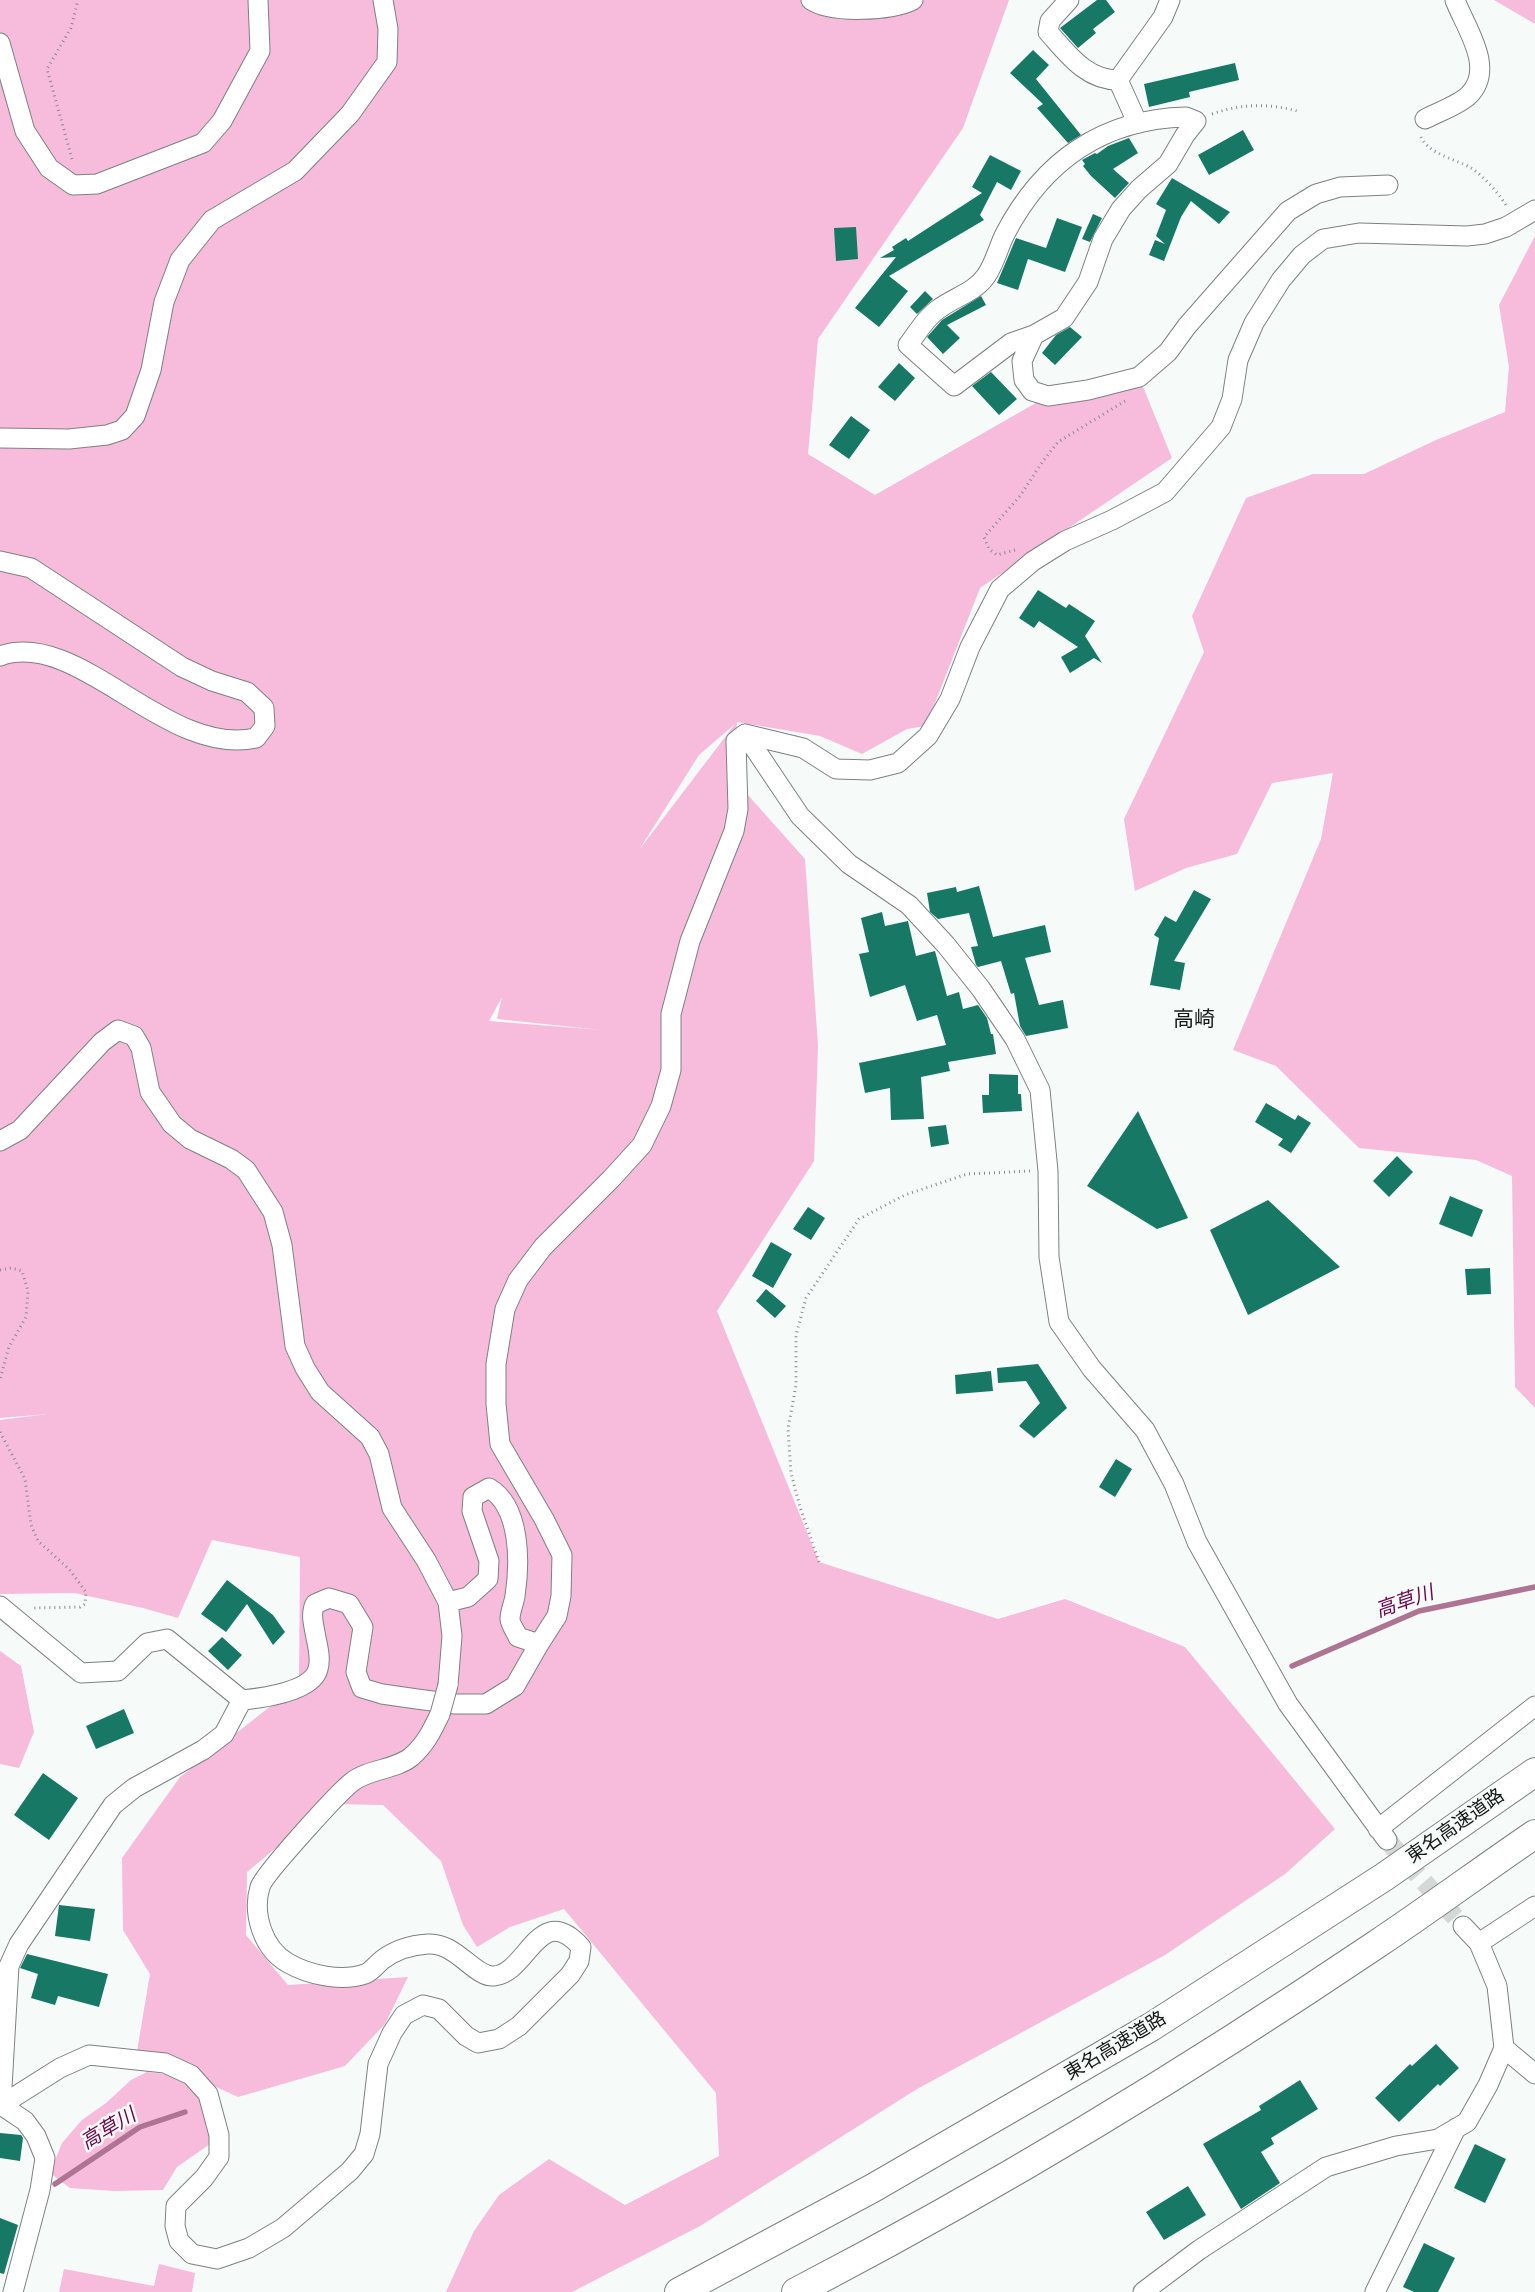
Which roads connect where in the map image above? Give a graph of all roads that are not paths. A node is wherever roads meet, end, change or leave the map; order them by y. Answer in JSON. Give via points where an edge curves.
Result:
{"nodes":[{"id":1,"x":258,"y":0,"type":"edge"},
{"id":2,"x":383,"y":0,"type":"edge"},
{"id":3,"x":811,"y":0,"type":"edge"},
{"id":4,"x":913,"y":0,"type":"edge"},
{"id":5,"x":1069,"y":0,"type":"edge"},
{"id":6,"x":1170,"y":0,"type":"edge"},
{"id":7,"x":1455,"y":0,"type":"edge"},
{"id":8,"x":0,"y":43,"type":"edge"},
{"id":9,"x":1118,"y":80,"type":"junction"},
{"id":10,"x":1425,"y":119,"type":"road end"},
{"id":11,"x":1137,"y":122,"type":"junction"},
{"id":12,"x":1388,"y":185,"type":"dead end"},
{"id":13,"x":1535,"y":210,"type":"edge"},
{"id":14,"x":1034,"y":335,"type":"junction"},
{"id":15,"x":0,"y":438,"type":"edge"},
{"id":16,"x":0,"y":561,"type":"edge"},
{"id":17,"x":0,"y":656,"type":"edge"},
{"id":18,"x":745,"y":734,"type":"junction"},
{"id":19,"x":0,"y":1141,"type":"edge"},
{"id":20,"x":448,"y":1602,"type":"junction"},
{"id":21,"x":0,"y":1606,"type":"edge"},
{"id":22,"x":539,"y":1644,"type":"junction"},
{"id":23,"x":242,"y":1700,"type":"junction"},
{"id":24,"x":1535,"y":1706,"type":"edge"},
{"id":25,"x":1535,"y":1772,"type":"edge"},
{"id":26,"x":1535,"y":1834,"type":"edge"},
{"id":27,"x":1535,"y":1906,"type":"edge"},
{"id":28,"x":1463,"y":1926,"type":"tunnel mouth"},
{"id":29,"x":1479,"y":1944,"type":"junction"},
{"id":30,"x":1504,"y":2048,"type":"junction"},
{"id":31,"x":1535,"y":2074,"type":"edge"},
{"id":32,"x":1,"y":2106,"type":"edge"},
{"id":33,"x":1456,"y":2128,"type":"junction"},
{"id":34,"x":13,"y":2292,"type":"edge"},
{"id":35,"x":678,"y":2292,"type":"edge"},
{"id":36,"x":796,"y":2292,"type":"edge"},
{"id":37,"x":1143,"y":2292,"type":"edge"},
{"id":38,"x":1376,"y":2292,"type":"edge"}],
"edges":[{"from":1,"to":8,"type":"street","via":[[260,51],[222,121],[202,142],[97,184],[73,185],[49,168],[25,131]]},
{"from":2,"to":15,"type":"street","via":[[388,30],[387,62],[350,114],[295,171],[212,220],[180,260],[164,302],[151,370],[135,416],[122,430],[107,435],[60,439]]},
{"from":3,"to":4,"type":"street","via":[[820,6],[843,10],[902,5]]},
{"from":5,"to":9,"type":"street","via":[[1050,21],[1048,32],[1083,69],[1104,80]]},
{"from":6,"to":9,"type":"street","via":[[1163,17]]},
{"from":7,"to":10,"type":"street","via":[[1472,35],[1480,65],[1478,83],[1469,95]]},
{"from":9,"to":11,"type":"street"},
{"from":11,"to":14,"type":"street","via":[[1186,117],[1196,121],[1168,164],[1121,209],[1103,238],[1088,282],[1064,318]]},
{"from":11,"to":14,"type":"street","via":[[1094,138],[1064,160],[1028,198],[1005,234],[986,277],[940,308],[924,322],[908,345],[954,386],[1011,343]]},
{"from":12,"to":14,"type":"street","via":[[1340,188],[1316,194],[1288,211],[1168,352],[1139,377],[1048,396],[1032,391],[1024,380],[1022,362]]},
{"from":13,"to":18,"type":"street","via":[[1506,227],[1485,234],[1359,233],[1323,239],[1302,255],[1281,280],[1254,323],[1238,360],[1232,399],[1221,427],[1165,492],[1065,541],[1033,560],[1000,589],[970,647],[950,699],[928,736],[898,764],[870,770],[836,769],[803,748]]},
{"from":16,"to":17,"type":"street","via":[[30,568],[182,666],[212,681],[247,692],[264,708],[265,726],[256,738],[239,742],[216,739],[171,722],[82,670],[47,654],[28,651]]},
{"from":18,"to":22,"type":"street","via":[[736,741],[738,809],[734,831],[688,950],[671,1014],[671,1070],[661,1106],[642,1145],[543,1247],[518,1280],[505,1309],[496,1364],[500,1444],[562,1555],[557,1616]]},
{"from":18,"to":24,"type":"street","via":[[800,816],[849,864],[909,905],[981,989],[1015,1039],[1040,1090],[1048,1171],[1049,1257],[1059,1322],[1092,1369],[1145,1430],[1174,1484],[1198,1542],[1283,1696],[1383,1834]]},
{"from":19,"to":20,"type":"street","via":[[20,1130],[102,1042],[118,1030],[134,1036],[141,1048],[150,1092],[172,1124],[190,1139],[246,1170],[273,1212],[282,1246],[295,1346],[320,1392],[370,1437],[379,1454],[392,1508],[426,1560]]},
{"from":20,"to":22,"type":"street","via":[[468,1597],[488,1579],[489,1561],[472,1511],[473,1497],[489,1488],[499,1494],[518,1544],[519,1562],[510,1620],[518,1636]]},
{"from":20,"to":32,"type":"street","bridge":true,"via":[[452,1636],[448,1685],[440,1714],[427,1742],[409,1759],[352,1781],[281,1857],[260,1885],[256,1911],[259,1924],[270,1946],[286,1963],[311,1974],[339,1977],[366,1974],[384,1959],[407,1947],[431,1944],[455,1951],[485,1974],[504,1975],[535,1940],[562,1931],[581,1947],[579,1961],[570,1975],[519,2026],[499,2039],[478,2043],[466,2036],[439,2009],[423,2005],[404,2015],[378,2064],[370,2134],[364,2154],[350,2171],[283,2228],[249,2248],[217,2260],[192,2254],[179,2241],[175,2226],[176,2206],[204,2178],[219,2157],[219,2136],[208,2094],[191,2075],[166,2063],[89,2055],[52,2073]]},
{"from":21,"to":23,"type":"street","via":[[81,1673],[118,1671],[147,1643],[167,1639]]},
{"from":22,"to":23,"type":"street","via":[[515,1686],[486,1704],[455,1704],[382,1694],[362,1688],[356,1672],[363,1627],[348,1604],[330,1598],[315,1604],[311,1612],[319,1652],[316,1675],[294,1690],[271,1697]]},
{"from":23,"to":32,"type":"street","via":[[224,1734],[134,1788],[113,1805],[19,1944],[9,1966]]},
{"from":25,"to":35,"type":"highway","name":"東名高速道路","via":[[1384,1877],[1151,2027],[873,2188]]},
{"from":26,"to":36,"type":"highway","via":[[1378,1944],[1184,2069],[1006,2176]]},
{"from":27,"to":29,"type":"street"},
{"from":28,"to":29,"type":"street"},
{"from":29,"to":30,"type":"street","via":[[1497,1986]]},
{"from":30,"to":31,"type":"street"},
{"from":30,"to":33,"type":"street","via":[[1467,2122]]},
{"from":32,"to":34,"type":"street","via":[[25,2121],[36,2136],[45,2158],[40,2190]]},
{"from":33,"to":37,"type":"street","via":[[1438,2139],[1396,2146],[1326,2167],[1199,2250]]},
{"from":33,"to":38,"type":"street"}]}
